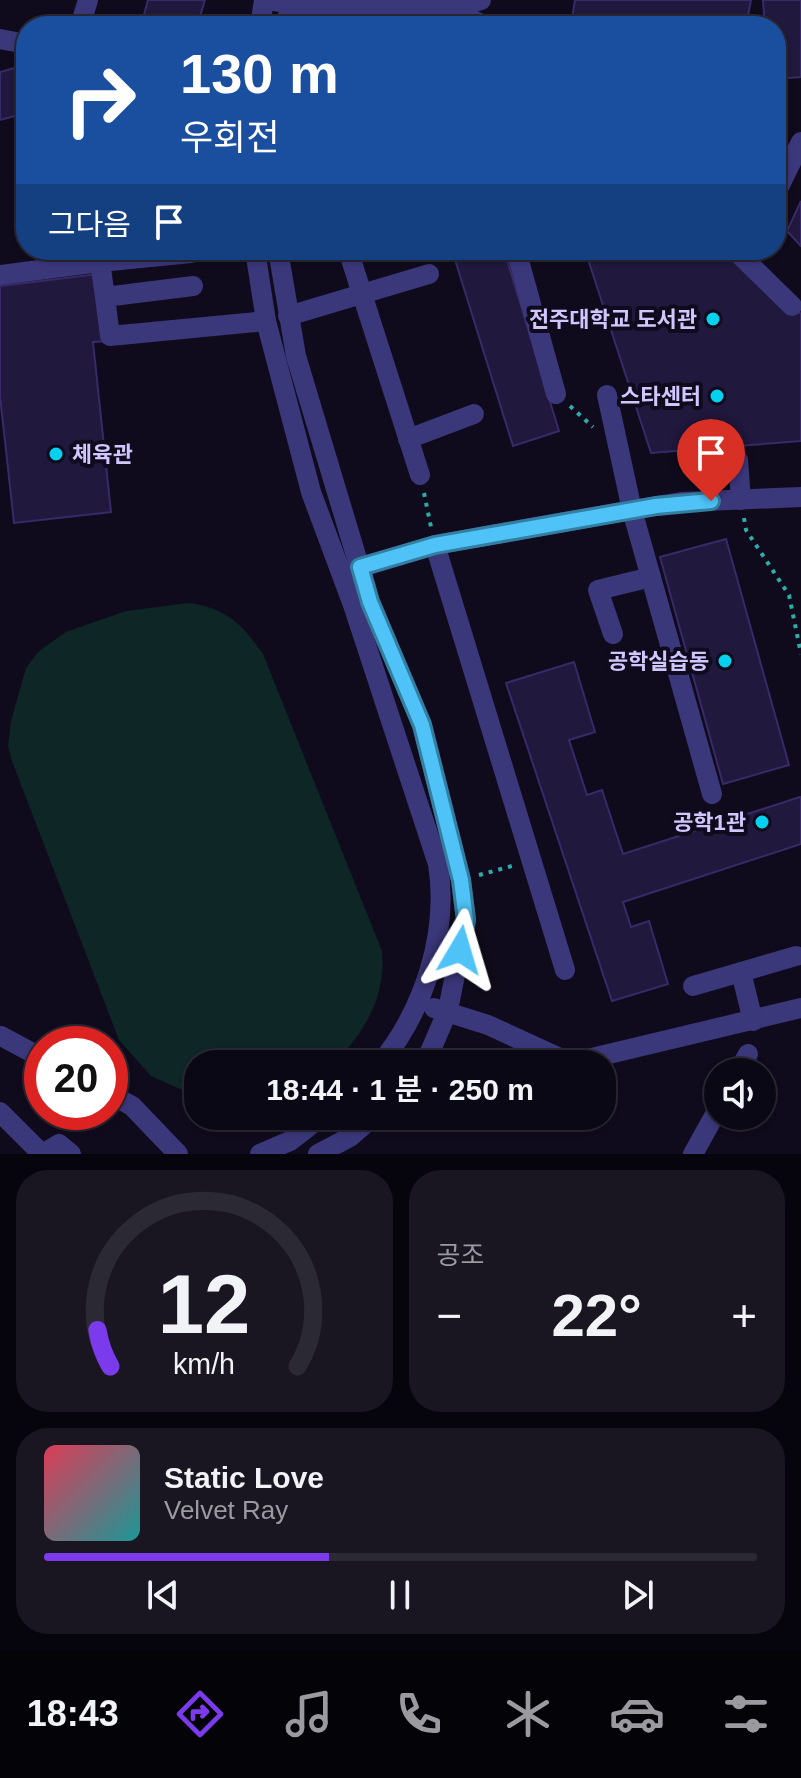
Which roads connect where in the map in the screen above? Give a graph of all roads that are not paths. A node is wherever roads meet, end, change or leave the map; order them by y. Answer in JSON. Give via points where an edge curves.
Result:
{"nodes":[{"id":1,"x":266,"y":0,"type":"edge"},
{"id":2,"x":481,"y":0,"type":"edge"},
{"id":3,"x":290,"y":2,"type":"edge"},
{"id":4,"x":451,"y":12,"type":"edge"},
{"id":5,"x":801,"y":142,"type":"edge"},
{"id":6,"x":786,"y":173,"type":"edge"},
{"id":7,"x":120,"y":260,"type":"edge"},
{"id":8,"x":257,"y":260,"type":"edge"},
{"id":9,"x":280,"y":260,"type":"edge"},
{"id":10,"x":351,"y":260,"type":"edge"},
{"id":11,"x":519,"y":260,"type":"edge"},
{"id":12,"x":749,"y":260,"type":"edge"},
{"id":13,"x":100,"y":262,"type":"junction"},
{"id":14,"x":429,"y":274,"type":"dead end"},
{"id":15,"x":0,"y":275,"type":"edge"},
{"id":16,"x":193,"y":286,"type":"dead end"},
{"id":17,"x":361,"y":295,"type":"junction"},
{"id":18,"x":105,"y":297,"type":"junction"},
{"id":19,"x":792,"y":306,"type":"dead end"},
{"id":20,"x":288,"y":316,"type":"junction"},
{"id":21,"x":266,"y":321,"type":"junction"},
{"id":22,"x":556,"y":394,"type":"road end"},
{"id":23,"x":607,"y":395,"type":"dead end"},
{"id":24,"x":474,"y":414,"type":"dead end"},
{"id":25,"x":408,"y":439,"type":"junction"},
{"id":26,"x":738,"y":460,"type":"dead end"},
{"id":27,"x":420,"y":475,"type":"road end"},
{"id":28,"x":801,"y":497,"type":"edge"},
{"id":29,"x":741,"y":500,"type":"junction"},
{"id":30,"x":632,"y":510,"type":"junction"},
{"id":31,"x":435,"y":545,"type":"junction"},
{"id":32,"x":351,"y":570,"type":"junction"},
{"id":33,"x":651,"y":577,"type":"junction"},
{"id":34,"x":613,"y":634,"type":"dead end"},
{"id":35,"x":712,"y":794,"type":"dead end"},
{"id":36,"x":796,"y":956,"type":"dead end"},
{"id":37,"x":565,"y":970,"type":"dead end"},
{"id":38,"x":741,"y":972,"type":"junction"},
{"id":39,"x":693,"y":986,"type":"dead end"},
{"id":40,"x":418,"y":1005,"type":"junction"},
{"id":41,"x":801,"y":1008,"type":"edge"},
{"id":42,"x":448,"y":1010,"type":"junction"},
{"id":43,"x":753,"y":1021,"type":"junction"},
{"id":44,"x":1,"y":1036,"type":"edge"},
{"id":45,"x":24,"y":1048,"type":"edge"},
{"id":46,"x":392,"y":1050,"type":"edge"},
{"id":47,"x":431,"y":1050,"type":"edge"},
{"id":48,"x":128,"y":1104,"type":"edge"},
{"id":49,"x":0,"y":1112,"type":"edge"},
{"id":50,"x":304,"y":1130,"type":"edge"},
{"id":51,"x":358,"y":1130,"type":"edge"},
{"id":52,"x":706,"y":1130,"type":"edge"},
{"id":53,"x":42,"y":1154,"type":"edge"},
{"id":54,"x":71,"y":1154,"type":"edge"},
{"id":55,"x":178,"y":1154,"type":"edge"},
{"id":56,"x":260,"y":1154,"type":"edge"},
{"id":57,"x":318,"y":1154,"type":"edge"},
{"id":58,"x":693,"y":1154,"type":"edge"}],
"edges":[{"from":1,"to":3,"type":"street"},
{"from":2,"to":4,"type":"street"},
{"from":3,"to":4,"type":"street"},
{"from":5,"to":6,"type":"street"},
{"from":7,"to":13,"type":"street"},
{"from":8,"to":21,"type":"street"},
{"from":9,"to":20,"type":"street"},
{"from":10,"to":17,"type":"street"},
{"from":11,"to":22,"type":"street"},
{"from":12,"to":19,"type":"street"},
{"from":13,"to":15,"type":"street"},
{"from":13,"to":18,"type":"street"},
{"from":14,"to":17,"type":"street"},
{"from":16,"to":18,"type":"street"},
{"from":17,"to":20,"type":"street"},
{"from":17,"to":25,"type":"street"},
{"from":18,"to":21,"type":"street","via":[[110,336]]},
{"from":20,"to":32,"type":"street"},
{"from":21,"to":32,"type":"street","via":[[311,492]]},
{"from":23,"to":30,"type":"street"},
{"from":24,"to":25,"type":"street"},
{"from":25,"to":27,"type":"street"},
{"from":26,"to":29,"type":"street"},
{"from":28,"to":29,"type":"street"},
{"from":29,"to":30,"type":"street"},
{"from":30,"to":31,"type":"street"},
{"from":30,"to":33,"type":"street"},
{"from":31,"to":32,"type":"street"},
{"from":31,"to":37,"type":"street"},
{"from":32,"to":40,"type":"street","via":[[438,864],[441,910]]},
{"from":32,"to":42,"type":"street","via":[[422,725],[461,880],[466,920]]},
{"from":33,"to":34,"type":"street","via":[[598,590]]},
{"from":33,"to":35,"type":"street"},
{"from":36,"to":38,"type":"street"},
{"from":38,"to":39,"type":"street"},
{"from":38,"to":43,"type":"street"},
{"from":40,"to":42,"type":"street"},
{"from":40,"to":46,"type":"street"},
{"from":41,"to":43,"type":"street"},
{"from":42,"to":43,"type":"street","via":[[571,1063]]},
{"from":42,"to":47,"type":"street"},
{"from":44,"to":45,"type":"street"},
{"from":48,"to":55,"type":"street"},
{"from":49,"to":53,"type":"street"},
{"from":50,"to":56,"type":"street"},
{"from":51,"to":57,"type":"street"},
{"from":52,"to":58,"type":"street"},
{"from":53,"to":54,"type":"street","via":[[59,1144]]}]}
